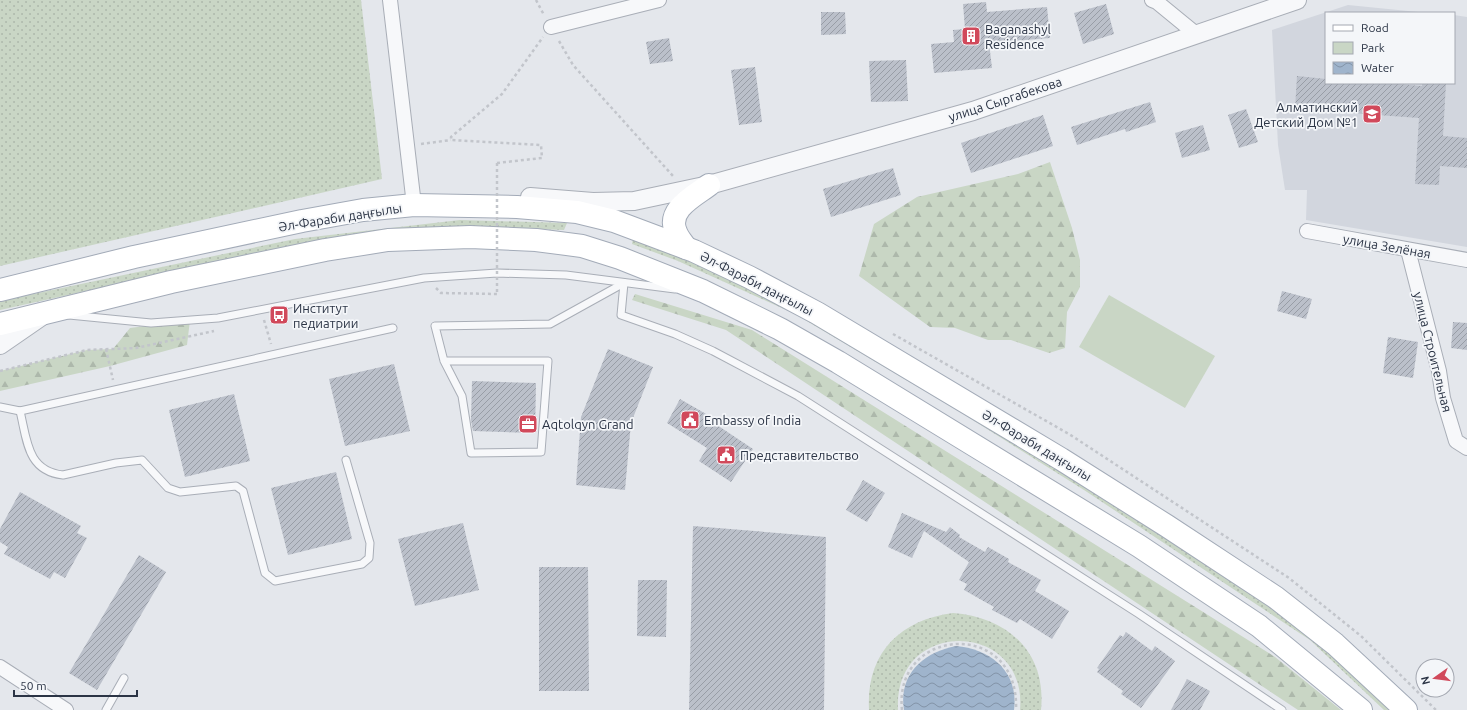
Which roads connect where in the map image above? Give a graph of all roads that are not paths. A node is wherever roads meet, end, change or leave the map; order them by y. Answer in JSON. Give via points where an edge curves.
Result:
{"nodes":[{"id":1,"x":390,"y":0,"type":"edge"},
{"id":2,"x":659,"y":0,"type":"edge"},
{"id":3,"x":1152,"y":0,"type":"edge"},
{"id":4,"x":1296,"y":0,"type":"edge"},
{"id":5,"x":551,"y":26,"type":"road end"},
{"id":6,"x":1196,"y":34,"type":"junction"},
{"id":7,"x":709,"y":185,"type":"junction"},
{"id":8,"x":414,"y":205,"type":"junction"},
{"id":9,"x":1307,"y":232,"type":"dead end"},
{"id":10,"x":686,"y":248,"type":"junction"},
{"id":11,"x":1408,"y":250,"type":"junction"},
{"id":12,"x":1467,"y":260,"type":"edge"},
{"id":13,"x":624,"y":283,"type":"junction"},
{"id":14,"x":0,"y":290,"type":"edge"},
{"id":15,"x":711,"y":295,"type":"junction"},
{"id":16,"x":47,"y":313,"type":"junction"},
{"id":17,"x":0,"y":324,"type":"edge"},
{"id":18,"x":393,"y":328,"type":"dead end"},
{"id":19,"x":0,"y":345,"type":"edge"},
{"id":20,"x":444,"y":361,"type":"junction"},
{"id":21,"x":0,"y":407,"type":"edge"},
{"id":22,"x":20,"y":411,"type":"junction"},
{"id":23,"x":1467,"y":448,"type":"edge"},
{"id":24,"x":346,"y":460,"type":"dead end"},
{"id":25,"x":0,"y":666,"type":"edge"},
{"id":26,"x":124,"y":678,"type":"dead end"},
{"id":27,"x":66,"y":710,"type":"edge"},
{"id":28,"x":106,"y":710,"type":"edge"},
{"id":29,"x":1282,"y":710,"type":"edge"},
{"id":30,"x":1361,"y":710,"type":"edge"},
{"id":31,"x":1406,"y":710,"type":"edge"}],
"edges":[{"from":1,"to":8,"type":"street"},
{"from":2,"to":5,"type":"street"},
{"from":3,"to":6,"type":"street"},
{"from":4,"to":6,"type":"street","name":"улица Сыргабекова"},
{"from":6,"to":7,"type":"street","name":"улица Сыргабекова","via":[[973,111]]},
{"from":7,"to":8,"type":"street","name":"улица Сыргабекова","via":[[634,201],[593,202],[512,196]]},
{"from":7,"to":10,"type":"main road","via":[[677,211],[674,220],[675,232]]},
{"from":8,"to":10,"type":"main road","name":"Әл-Фараби даңғылы","via":[[517,207],[577,212],[614,221]]},
{"from":8,"to":14,"type":"main road","name":"Әл-Фараби даңғылы","via":[[363,210],[302,221]]},
{"from":9,"to":11,"type":"street","name":"улица Зелёная"},
{"from":10,"to":31,"type":"main road","name":"Әл-Фараби даңғылы","via":[[750,277],[817,313],[1061,459],[1167,526],[1275,597],[1336,644]]},
{"from":11,"to":12,"type":"street","name":"улица Зелёная"},
{"from":11,"to":23,"type":"street","name":"улица Строительная","via":[[1456,440]]},
{"from":13,"to":15,"type":"lane"},
{"from":13,"to":16,"type":"lane","via":[[566,275],[497,273],[424,278],[218,318],[151,323]]},
{"from":13,"to":20,"type":"lane","via":[[550,324],[435,326]]},
{"from":13,"to":29,"type":"lane","via":[[621,315],[713,351],[798,396],[1139,614]]},
{"from":15,"to":16,"type":"main road","via":[[650,269],[582,246],[536,240],[425,238],[388,240],[318,252],[171,282]]},
{"from":15,"to":30,"type":"main road","via":[[780,329],[838,362],[1139,546],[1259,626]]},
{"from":16,"to":17,"type":"main road"},
{"from":16,"to":19,"type":"street"},
{"from":18,"to":22,"type":"lane"},
{"from":20,"to":20,"type":"lane","via":[[548,361],[541,452],[472,453],[462,396]]},
{"from":21,"to":22,"type":"lane"},
{"from":22,"to":24,"type":"lane","via":[[34,460],[42,469],[54,474],[63,475],[142,460],[168,488],[180,492],[236,486],[243,491],[265,573],[275,581],[362,564],[369,558],[370,544]]},
{"from":25,"to":27,"type":"street"},
{"from":26,"to":28,"type":"lane"}]}
